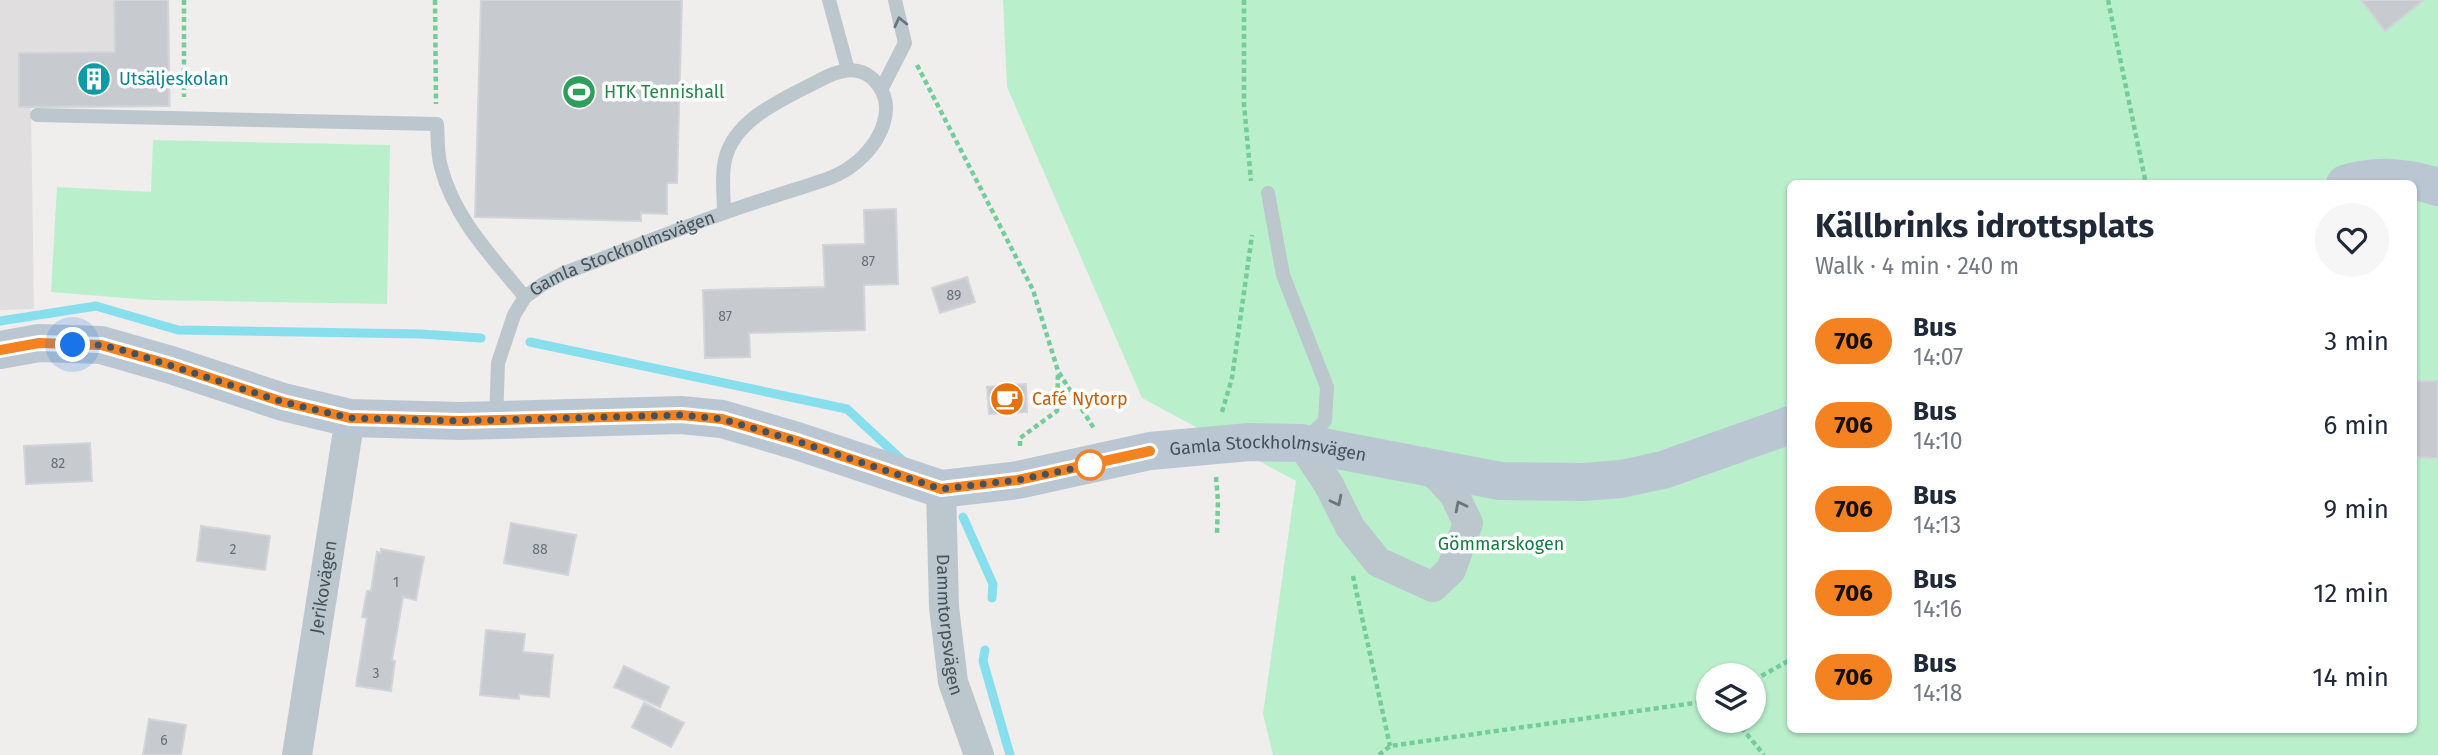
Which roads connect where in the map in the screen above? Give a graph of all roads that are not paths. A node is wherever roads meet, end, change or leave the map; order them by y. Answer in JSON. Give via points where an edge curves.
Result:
{"nodes":[{"id":1,"x":830,"y":0,"type":"edge"},
{"id":2,"x":895,"y":0,"type":"edge"},
{"id":3,"x":848,"y":70,"type":"junction"},
{"id":4,"x":882,"y":88,"type":"junction"},
{"id":5,"x":37,"y":115,"type":"dead end"},
{"id":6,"x":2365,"y":180,"type":"edge"},
{"id":7,"x":2412,"y":180,"type":"edge"},
{"id":8,"x":2417,"y":181,"type":"edge"},
{"id":9,"x":2438,"y":187,"type":"edge"},
{"id":10,"x":1268,"y":193,"type":"dead end"},
{"id":11,"x":724,"y":213,"type":"junction"},
{"id":12,"x":525,"y":297,"type":"junction"},
{"id":13,"x":0,"y":350,"type":"edge"},
{"id":14,"x":350,"y":418,"type":"junction"},
{"id":15,"x":496,"y":421,"type":"junction"},
{"id":16,"x":1787,"y":426,"type":"edge"},
{"id":17,"x":1301,"y":443,"type":"junction"},
{"id":18,"x":1429,"y":467,"type":"junction"},
{"id":19,"x":941,"y":489,"type":"junction"},
{"id":20,"x":297,"y":755,"type":"edge"},
{"id":21,"x":979,"y":755,"type":"edge"}],
"edges":[{"from":1,"to":3,"type":"lane"},
{"from":4,"to":2,"type":"lane","one_way":true,"via":[[905,43]]},
{"from":3,"to":4,"type":"lane","via":[[865,72]]},
{"from":3,"to":11,"type":"lane","name":"Gamla Stockholmsvägen","via":[[829,75],[761,113],[732,140],[724,160]]},
{"from":4,"to":11,"type":"lane","name":"Gamla Stockholmsvägen","via":[[887,104],[885,121],[868,151],[852,166]]},
{"from":5,"to":12,"type":"lane","via":[[436,124],[440,163],[458,211]]},
{"from":6,"to":7,"type":"street"},
{"from":8,"to":9,"type":"street"},
{"from":10,"to":17,"type":"lane","via":[[1283,275],[1327,387],[1325,421]]},
{"from":11,"to":12,"type":"lane","name":"Gamla Stockholmsvägen","via":[[565,273]]},
{"from":12,"to":15,"type":"lane","name":"Gamla Stockholmsvägen","via":[[498,363]]},
{"from":13,"to":14,"type":"street","name":"Gamla Stockholmsvägen","via":[[39,343],[101,345]]},
{"from":14,"to":15,"type":"street","name":"Gamla Stockholmsvägen"},
{"from":14,"to":20,"type":"street","name":"Jerikovägen"},
{"from":15,"to":19,"type":"street","name":"Gamla Stockholmsvägen","via":[[681,415],[722,419]]},
{"from":16,"to":18,"type":"street","name":"Gamla Stockholmsvägen","via":[[1663,470],[1621,479],[1500,481]]},
{"from":17,"to":18,"type":"street","name":"Gamla Stockholmsvägen"},
{"from":17,"to":18,"type":"street","one_way":true,"via":[[1350,527],[1378,562],[1433,587],[1451,570],[1468,523],[1454,494]]},
{"from":17,"to":19,"type":"street","name":"Gamla Stockholmsvägen","via":[[1260,441],[1150,451],[1024,479]]},
{"from":19,"to":21,"type":"street","name":"Dammtorpsvägen","via":[[944,607],[953,681]]}]}
